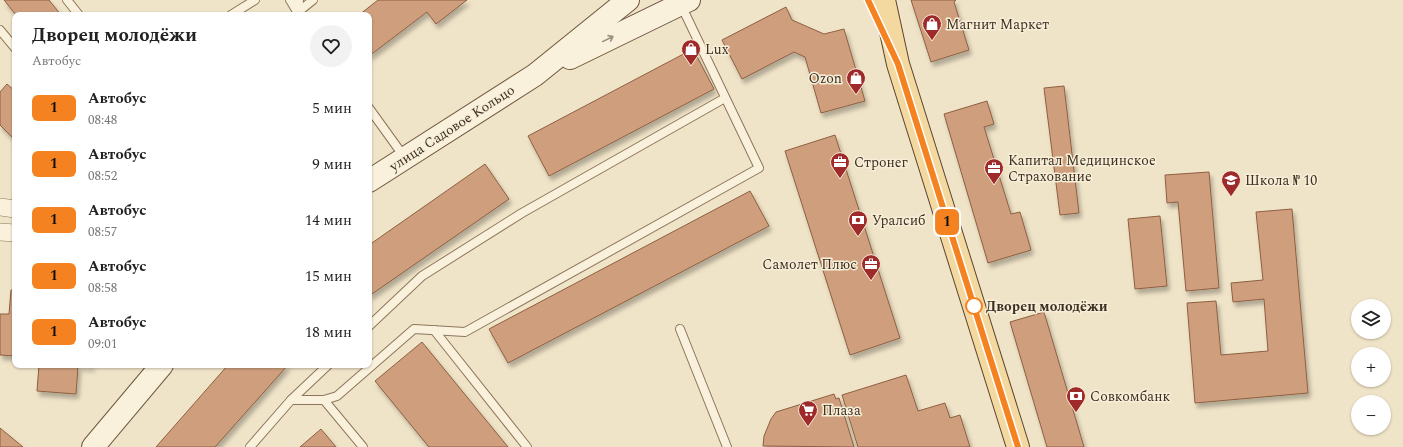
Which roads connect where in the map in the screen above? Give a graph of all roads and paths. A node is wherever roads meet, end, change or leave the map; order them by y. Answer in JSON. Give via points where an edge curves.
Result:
{"nodes":[{"id":1,"x":67,"y":0,"type":"edge"},
{"id":2,"x":255,"y":0,"type":"edge"},
{"id":3,"x":290,"y":0,"type":"edge"},
{"id":4,"x":299,"y":0,"type":"edge"},
{"id":5,"x":313,"y":0,"type":"edge"},
{"id":6,"x":628,"y":0,"type":"edge"},
{"id":7,"x":868,"y":0,"type":"edge"},
{"id":8,"x":884,"y":0,"type":"edge"},
{"id":9,"x":685,"y":2,"type":"edge"},
{"id":10,"x":77,"y":12,"type":"edge"},
{"id":11,"x":236,"y":12,"type":"edge"},
{"id":12,"x":298,"y":12,"type":"edge"},
{"id":13,"x":299,"y":12,"type":"edge"},
{"id":14,"x":301,"y":12,"type":"edge"},
{"id":15,"x":0,"y":30,"type":"edge"},
{"id":16,"x":12,"y":44,"type":"edge"},
{"id":17,"x":898,"y":64,"type":"junction"},
{"id":18,"x":535,"y":74,"type":"junction"},
{"id":19,"x":726,"y":98,"type":"junction"},
{"id":20,"x":372,"y":112,"type":"edge"},
{"id":21,"x":406,"y":158,"type":"junction"},
{"id":22,"x":372,"y":179,"type":"edge"},
{"id":23,"x":0,"y":208,"type":"edge"},
{"id":24,"x":12,"y":209,"type":"edge"},
{"id":25,"x":0,"y":232,"type":"edge"},
{"id":26,"x":12,"y":233,"type":"edge"},
{"id":27,"x":372,"y":323,"type":"edge"},
{"id":28,"x":680,"y":329,"type":"dead end"},
{"id":29,"x":434,"y":330,"type":"junction"},
{"id":30,"x":372,"y":366,"type":"edge"},
{"id":31,"x":159,"y":368,"type":"edge"},
{"id":32,"x":325,"y":368,"type":"edge"},
{"id":33,"x":369,"y":368,"type":"edge"},
{"id":34,"x":291,"y":400,"type":"junction"},
{"id":35,"x":324,"y":400,"type":"junction"},
{"id":36,"x":92,"y":447,"type":"edge"},
{"id":37,"x":250,"y":447,"type":"edge"},
{"id":38,"x":363,"y":447,"type":"edge"},
{"id":39,"x":527,"y":447,"type":"edge"},
{"id":40,"x":727,"y":447,"type":"edge"},
{"id":41,"x":1018,"y":447,"type":"edge"}],
"edges":[{"from":1,"to":10,"type":"lane"},
{"from":2,"to":11,"type":"lane"},
{"from":3,"to":12,"type":"lane"},
{"from":4,"to":13,"type":"lane"},
{"from":5,"to":14,"type":"lane"},
{"from":6,"to":18,"type":"main road","name":"улица Садовое Кольцо"},
{"from":7,"to":17,"type":"main road"},
{"from":8,"to":17,"type":"main road"},
{"from":18,"to":9,"type":"main road","name":"улица Садовое Кольцо","one_way":true},
{"from":9,"to":19,"type":"lane"},
{"from":15,"to":16,"type":"lane"},
{"from":17,"to":41,"type":"main road"},
{"from":18,"to":21,"type":"main road","name":"улица Садовое Кольцо"},
{"from":19,"to":27,"type":"lane","via":[[522,213],[422,276]]},
{"from":19,"to":29,"type":"lane","via":[[759,168],[465,332]]},
{"from":20,"to":21,"type":"lane"},
{"from":21,"to":22,"type":"main road","name":"улица Садовое Кольцо"},
{"from":23,"to":24,"type":"street"},
{"from":25,"to":26,"type":"street"},
{"from":28,"to":40,"type":"lane"},
{"from":29,"to":30,"type":"lane","via":[[414,329]]},
{"from":29,"to":39,"type":"lane"},
{"from":31,"to":36,"type":"main road"},
{"from":32,"to":34,"type":"lane"},
{"from":33,"to":35,"type":"lane","via":[[337,396]]},
{"from":34,"to":35,"type":"lane"},
{"from":34,"to":37,"type":"lane"},
{"from":35,"to":38,"type":"lane"}]}
